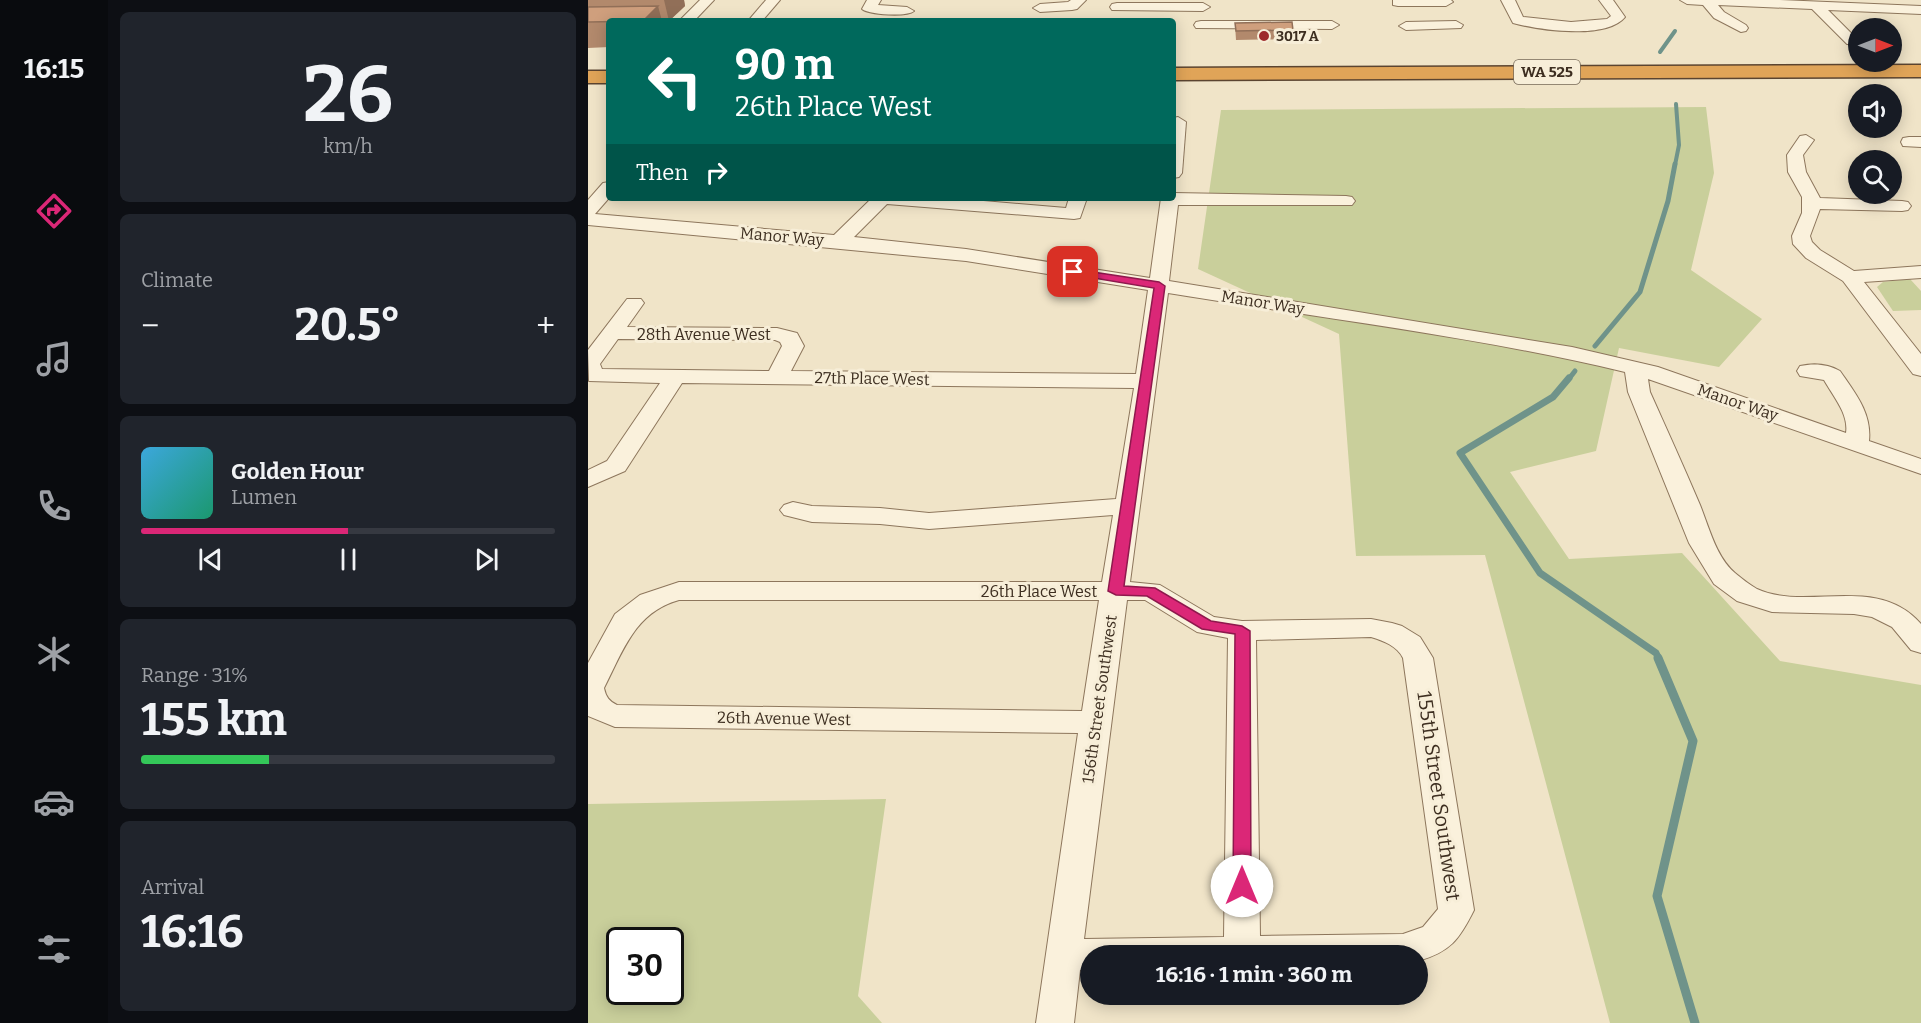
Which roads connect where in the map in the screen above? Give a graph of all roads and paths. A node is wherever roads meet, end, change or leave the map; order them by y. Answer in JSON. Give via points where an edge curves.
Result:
{"nodes":[{"id":1,"x":707,"y":0,"type":"edge"},
{"id":2,"x":773,"y":0,"type":"edge"},
{"id":3,"x":874,"y":0,"type":"edge"},
{"id":4,"x":1079,"y":0,"type":"edge"},
{"id":5,"x":1508,"y":0,"type":"edge"},
{"id":6,"x":1606,"y":0,"type":"edge"},
{"id":7,"x":1687,"y":0,"type":"edge"},
{"id":8,"x":1399,"y":1,"type":"edge"},
{"id":9,"x":1707,"y":1,"type":"edge"},
{"id":10,"x":1446,"y":2,"type":"dead end"},
{"id":11,"x":1815,"y":5,"type":"junction"},
{"id":12,"x":1118,"y":7,"type":"dead end"},
{"id":13,"x":1040,"y":8,"type":"dead end"},
{"id":14,"x":1921,"y":10,"type":"edge"},
{"id":15,"x":907,"y":11,"type":"dead end"},
{"id":16,"x":689,"y":18,"type":"edge"},
{"id":17,"x":758,"y":18,"type":"edge"},
{"id":18,"x":1202,"y":19,"type":"edge"},
{"id":19,"x":1183,"y":22,"type":"dead end"},
{"id":20,"x":1332,"y":25,"type":"dead end"},
{"id":21,"x":1456,"y":25,"type":"dead end"},
{"id":22,"x":1406,"y":26,"type":"junction"},
{"id":23,"x":1741,"y":28,"type":"dead end"},
{"id":24,"x":1848,"y":37,"type":"edge"},
{"id":25,"x":1412,"y":45,"type":"dead end"},
{"id":26,"x":1921,"y":71,"type":"edge"},
{"id":27,"x":1176,"y":74,"type":"edge"},
{"id":28,"x":606,"y":76,"type":"edge"},
{"id":29,"x":588,"y":77,"type":"edge"},
{"id":30,"x":1921,"y":79,"type":"edge"},
{"id":31,"x":1176,"y":82,"type":"edge"},
{"id":32,"x":588,"y":84,"type":"edge"},
{"id":33,"x":606,"y":84,"type":"edge"},
{"id":34,"x":1806,"y":140,"type":"dead end"},
{"id":35,"x":606,"y":190,"type":"edge"},
{"id":36,"x":1176,"y":199,"type":"edge"},
{"id":37,"x":864,"y":201,"type":"edge"},
{"id":38,"x":879,"y":201,"type":"edge"},
{"id":39,"x":919,"y":201,"type":"edge"},
{"id":40,"x":1077,"y":201,"type":"edge"},
{"id":41,"x":1170,"y":201,"type":"edge"},
{"id":42,"x":1347,"y":201,"type":"dead end"},
{"id":43,"x":1811,"y":203,"type":"junction"},
{"id":44,"x":1902,"y":206,"type":"dead end"},
{"id":45,"x":588,"y":211,"type":"edge"},
{"id":46,"x":588,"y":219,"type":"edge"},
{"id":47,"x":832,"y":240,"type":"junction"},
{"id":48,"x":1921,"y":272,"type":"edge"},
{"id":49,"x":1850,"y":278,"type":"junction"},
{"id":50,"x":1159,"y":286,"type":"junction"},
{"id":51,"x":634,"y":303,"type":"dead end"},
{"id":52,"x":611,"y":333,"type":"junction"},
{"id":53,"x":1914,"y":352,"type":"edge"},
{"id":54,"x":1635,"y":368,"type":"junction"},
{"id":55,"x":1921,"y":369,"type":"edge"},
{"id":56,"x":1808,"y":371,"type":"dead end"},
{"id":57,"x":777,"y":376,"type":"junction"},
{"id":58,"x":675,"y":377,"type":"junction"},
{"id":59,"x":1146,"y":381,"type":"junction"},
{"id":60,"x":1857,"y":444,"type":"junction"},
{"id":61,"x":1921,"y":467,"type":"edge"},
{"id":62,"x":588,"y":480,"type":"edge"},
{"id":63,"x":1128,"y":506,"type":"junction"},
{"id":64,"x":793,"y":510,"type":"dead end"},
{"id":65,"x":1116,"y":591,"type":"junction"},
{"id":66,"x":642,"y":605,"type":"joint"},
{"id":67,"x":1242,"y":631,"type":"junction"},
{"id":68,"x":1921,"y":643,"type":"edge"},
{"id":69,"x":1418,"y":658,"type":"joint"},
{"id":70,"x":1095,"y":722,"type":"junction"},
{"id":71,"x":1242,"y":945,"type":"edge"},
{"id":72,"x":1427,"y":945,"type":"edge"},
{"id":73,"x":1065,"y":955,"type":"junction"},
{"id":74,"x":1080,"y":955,"type":"edge"},
{"id":75,"x":1056,"y":1023,"type":"edge"}],
"edges":[{"from":1,"to":16,"type":"street"},
{"from":2,"to":17,"type":"street"},
{"from":3,"to":15,"type":"street","via":[[869,9]]},
{"from":4,"to":13,"type":"street","via":[[1072,6]]},
{"from":5,"to":6,"type":"street","via":[[1518,20],[1545,26],[1606,25],[1616,21],[1618,17]]},
{"from":7,"to":9,"type":"street"},
{"from":8,"to":10,"type":"street"},
{"from":8,"to":22,"type":"street"},
{"from":9,"to":11,"type":"street"},
{"from":9,"to":23,"type":"street","via":[[1719,15]]},
{"from":11,"to":14,"type":"street"},
{"from":11,"to":24,"type":"street"},
{"from":12,"to":18,"type":"street"},
{"from":18,"to":19,"type":"street"},
{"from":18,"to":20,"type":"street"},
{"from":21,"to":22,"type":"street"},
{"from":22,"to":25,"type":"street"},
{"from":26,"to":27,"type":"highway","number":"WA 525"},
{"from":28,"to":29,"type":"highway"},
{"from":30,"to":31,"type":"highway","number":"WA 525"},
{"from":32,"to":33,"type":"highway"},
{"from":34,"to":43,"type":"street","via":[[1795,155],[1797,172]]},
{"from":35,"to":45,"type":"street"},
{"from":36,"to":42,"type":"street"},
{"from":37,"to":47,"type":"street"},
{"from":38,"to":47,"type":"street"},
{"from":39,"to":40,"type":"street","via":[[1074,214]]},
{"from":41,"to":50,"type":"street","name":"156th Street Southwest"},
{"from":43,"to":44,"type":"street"},
{"from":43,"to":49,"type":"street","via":[[1801,236],[1803,244]]},
{"from":46,"to":47,"type":"street","name":"Manor Way"},
{"from":47,"to":50,"type":"street","name":"Manor Way","via":[[966,255]]},
{"from":48,"to":49,"type":"street"},
{"from":49,"to":53,"type":"street"},
{"from":50,"to":54,"type":"street","name":"Manor Way","via":[[1475,336]]},
{"from":50,"to":59,"type":"street","name":"156th Street Southwest"},
{"from":51,"to":52,"type":"street"},
{"from":52,"to":57,"type":"street","name":"28th Avenue West","via":[[777,334],[789,338],[793,346]]},
{"from":52,"to":58,"type":"street","name":"27th Place West","via":[[588,364],[597,376]]},
{"from":53,"to":55,"type":"street"},
{"from":54,"to":60,"type":"street","name":"Manor Way"},
{"from":54,"to":68,"type":"street","via":[[1639,392],[1703,544],[1725,579],[1756,598],[1779,606],[1865,604],[1885,610],[1895,614]]},
{"from":56,"to":60,"type":"street","via":[[1832,376],[1855,413],[1859,426]]},
{"from":57,"to":58,"type":"street","name":"27th Place West"},
{"from":57,"to":59,"type":"street","name":"27th Place West"},
{"from":58,"to":62,"type":"street","via":[[616,466]]},
{"from":59,"to":63,"type":"street","name":"156th Street Southwest"},
{"from":60,"to":61,"type":"street","name":"Manor Way"},
{"from":63,"to":64,"type":"street","via":[[929,520]]},
{"from":63,"to":65,"type":"street","name":"156th Street Southwest"},
{"from":65,"to":66,"type":"street","name":"26th Place West","via":[[679,591]]},
{"from":65,"to":67,"type":"street","name":"26th Place West","via":[[1150,591],[1207,625]]},
{"from":65,"to":70,"type":"street","name":"156th Street Southwest"},
{"from":66,"to":70,"type":"street","name":"26th Avenue West","via":[[625,621],[589,688],[595,706],[615,716]]},
{"from":67,"to":69,"type":"street","name":"26th Place West","via":[[1371,628],[1392,633],[1410,644]]},
{"from":67,"to":71,"type":"street"},
{"from":69,"to":72,"type":"street","name":"155th Street Southwest","via":[[1456,910],[1443,932]]},
{"from":70,"to":73,"type":"street","name":"156th Street Southwest"},
{"from":73,"to":74,"type":"street"},
{"from":73,"to":75,"type":"street","name":"156th Street Southwest"}]}
